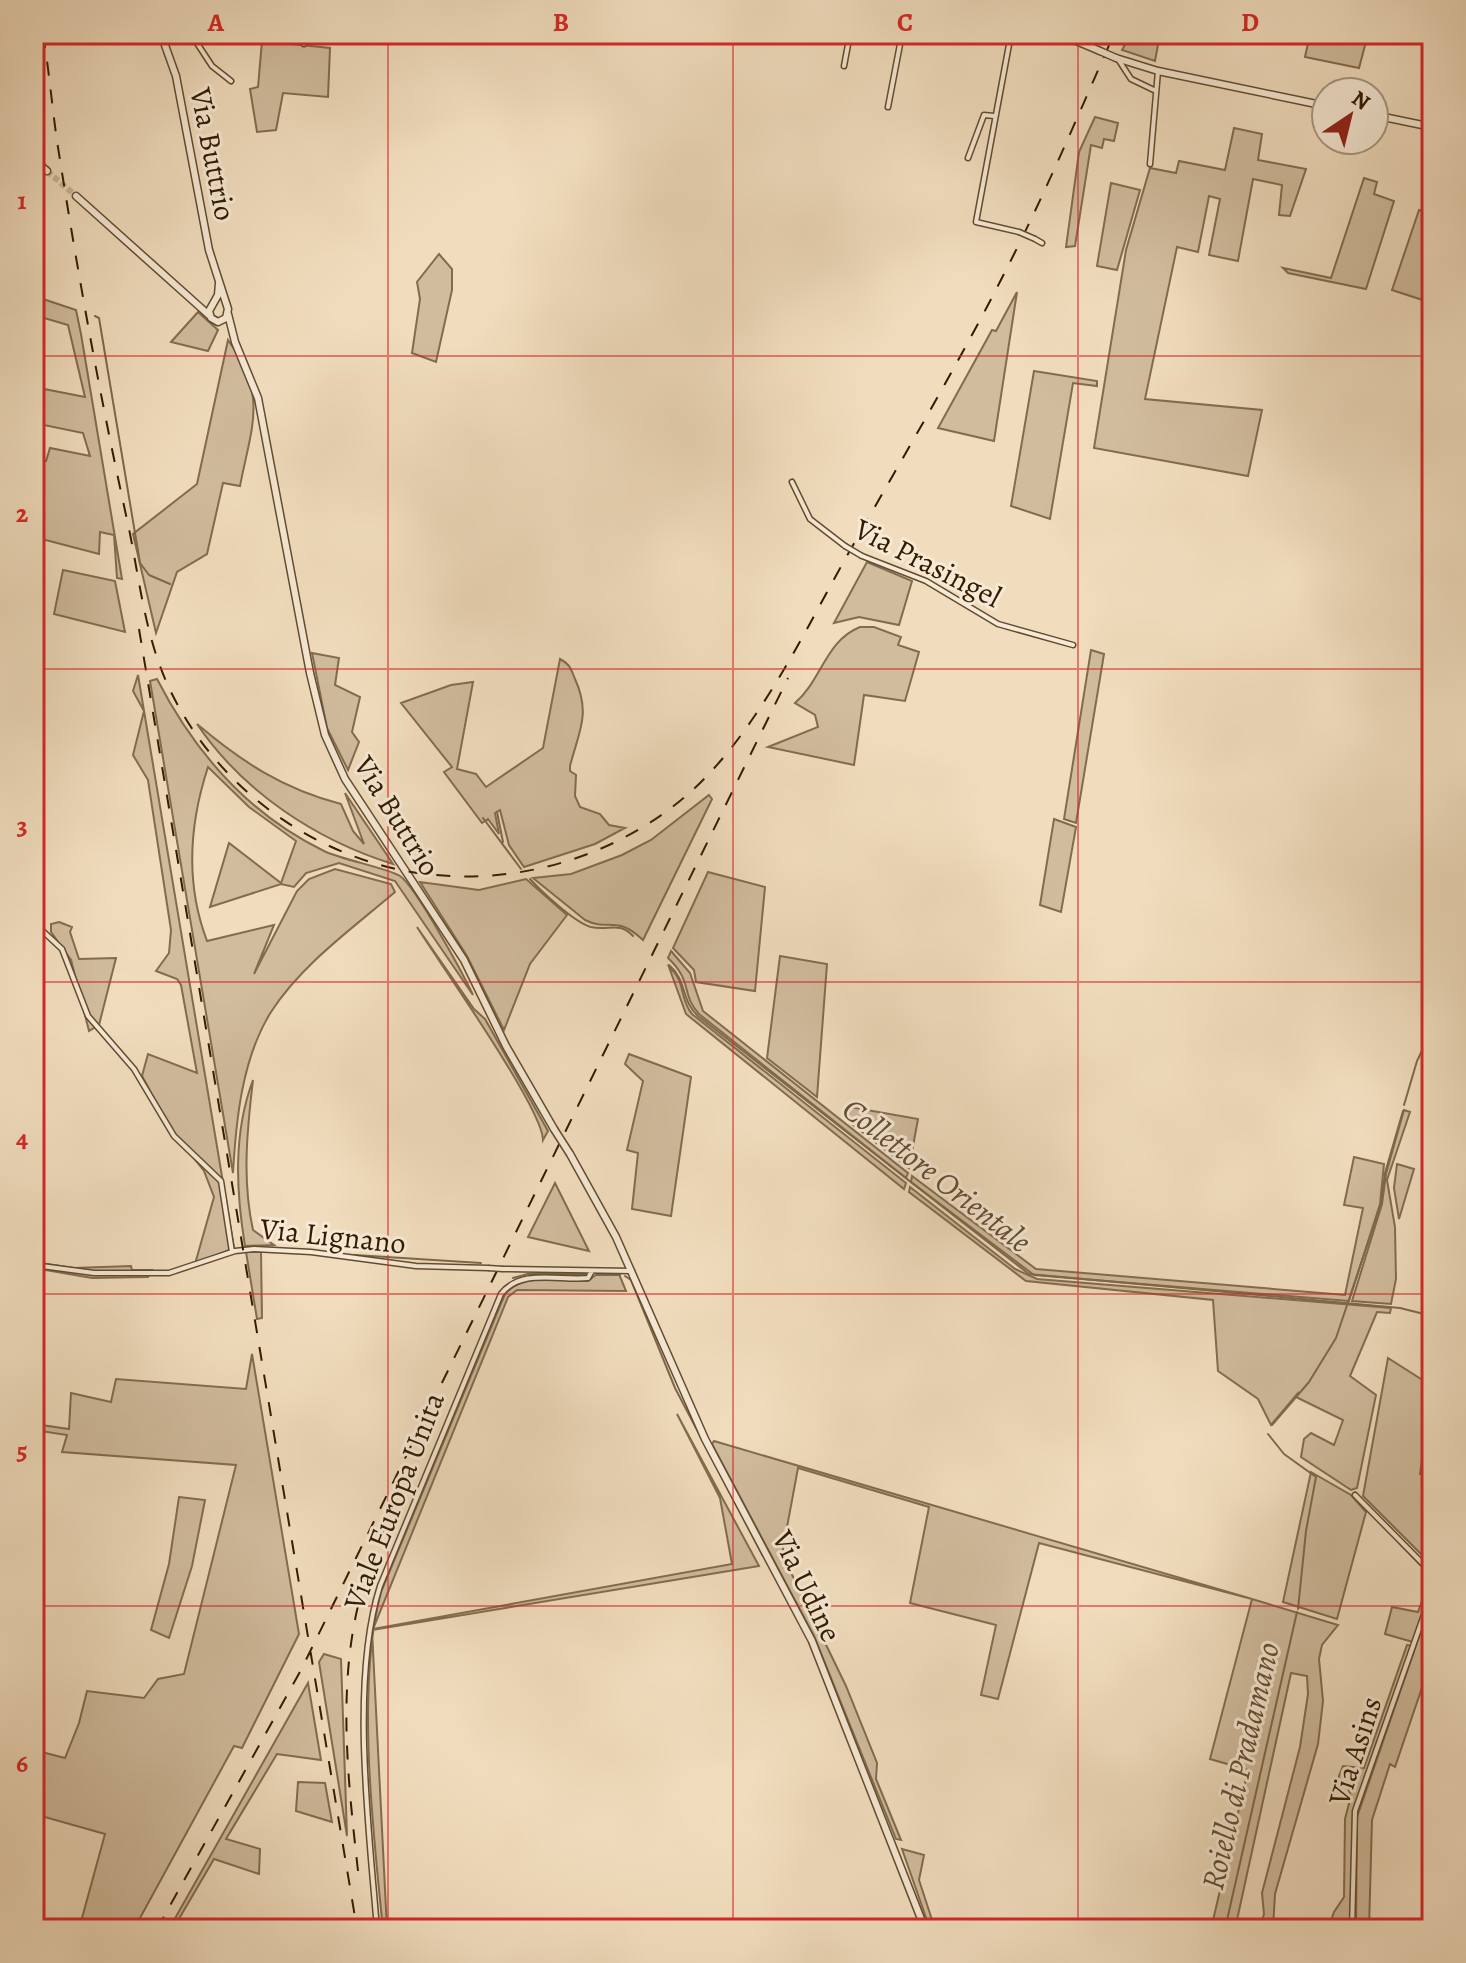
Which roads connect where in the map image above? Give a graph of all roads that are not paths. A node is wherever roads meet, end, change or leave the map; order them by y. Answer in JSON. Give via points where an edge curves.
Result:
{"nodes":[{"id":1,"x":161,"y":34,"type":"edge"},
{"id":2,"x":191,"y":34,"type":"edge"},
{"id":3,"x":305,"y":34,"type":"edge"},
{"id":4,"x":850,"y":34,"type":"edge"},
{"id":5,"x":902,"y":34,"type":"edge"},
{"id":6,"x":1011,"y":34,"type":"edge"},
{"id":7,"x":1060,"y":34,"type":"edge"},
{"id":8,"x":304,"y":44,"type":"dead end"},
{"id":9,"x":1117,"y":58,"type":"junction"},
{"id":10,"x":844,"y":66,"type":"dead end"},
{"id":11,"x":1158,"y":71,"type":"junction"},
{"id":12,"x":231,"y":81,"type":"dead end"},
{"id":13,"x":1156,"y":91,"type":"junction"},
{"id":14,"x":1310,"y":103,"type":"edge"},
{"id":15,"x":888,"y":107,"type":"dead end"},
{"id":16,"x":994,"y":116,"type":"junction"},
{"id":17,"x":1390,"y":118,"type":"edge"},
{"id":18,"x":1432,"y":127,"type":"edge"},
{"id":19,"x":968,"y":158,"type":"dead end"},
{"id":20,"x":34,"y":160,"type":"edge"},
{"id":21,"x":1150,"y":164,"type":"dead end"},
{"id":22,"x":47,"y":171,"type":"tunnel mouth"},
{"id":23,"x":76,"y":196,"type":"tunnel mouth"},
{"id":24,"x":1042,"y":243,"type":"dead end"},
{"id":25,"x":219,"y":283,"type":"junction"},
{"id":26,"x":190,"y":299,"type":"junction"},
{"id":27,"x":212,"y":304,"type":"junction"},
{"id":28,"x":224,"y":304,"type":"junction"},
{"id":29,"x":228,"y":314,"type":"junction"},
{"id":30,"x":210,"y":316,"type":"junction"},
{"id":31,"x":218,"y":322,"type":"junction"},
{"id":32,"x":235,"y":342,"type":"junction"},
{"id":33,"x":792,"y":482,"type":"dead end"},
{"id":34,"x":1073,"y":645,"type":"dead end"},
{"id":35,"x":34,"y":923,"type":"edge"},
{"id":36,"x":232,"y":1252,"type":"junction"},
{"id":37,"x":34,"y":1265,"type":"edge"},
{"id":38,"x":592,"y":1271,"type":"junction"},
{"id":39,"x":632,"y":1271,"type":"junction"},
{"id":40,"x":1355,"y":1495,"type":"dead end"},
{"id":41,"x":1432,"y":1573,"type":"edge"},
{"id":42,"x":1432,"y":1592,"type":"edge"},
{"id":43,"x":377,"y":1929,"type":"edge"},
{"id":44,"x":925,"y":1929,"type":"edge"},
{"id":45,"x":1352,"y":1929,"type":"edge"}],
"edges":[{"from":1,"to":25,"type":"street","name":"Via Buttrio","via":[[176,76]]},
{"from":2,"to":12,"type":"street","name":"Via Buttrio","via":[[212,66]]},
{"from":3,"to":8,"type":"street"},
{"from":4,"to":10,"type":"street"},
{"from":5,"to":15,"type":"street"},
{"from":6,"to":16,"type":"street"},
{"from":7,"to":9,"type":"street","bridge":true},
{"from":9,"to":11,"type":"street"},
{"from":9,"to":13,"type":"street","via":[[1131,79]]},
{"from":11,"to":13,"type":"street"},
{"from":11,"to":14,"type":"street"},
{"from":13,"to":21,"type":"street"},
{"from":16,"to":19,"type":"street","via":[[984,115]]},
{"from":16,"to":24,"type":"street","bridge":true,"via":[[976,222]]},
{"from":17,"to":18,"type":"street"},
{"from":20,"to":22,"type":"street"},
{"from":23,"to":26,"type":"street","name":"Via Buttrio"},
{"from":25,"to":27,"type":"street"},
{"from":25,"to":28,"type":"street","name":"Via Buttrio"},
{"from":26,"to":27,"type":"street"},
{"from":26,"to":30,"type":"street","name":"Via Buttrio"},
{"from":27,"to":28,"type":"street"},
{"from":27,"to":30,"type":"street"},
{"from":28,"to":29,"type":"street","name":"Via Buttrio"},
{"from":29,"to":31,"type":"street"},
{"from":29,"to":32,"type":"street","name":"Via Buttrio"},
{"from":30,"to":31,"type":"street","name":"Via Buttrio"},
{"from":31,"to":32,"type":"street","name":"Via Buttrio"},
{"from":32,"to":39,"type":"street","name":"Via Buttrio","bridge":true,"via":[[258,398],[317,708],[339,768],[464,960]]},
{"from":33,"to":34,"type":"street","name":"Via Prasingel","bridge":true,"via":[[810,519],[862,556],[926,581],[998,624]]},
{"from":35,"to":36,"type":"street","via":[[62,949],[88,1016],[134,1069],[174,1136],[221,1181]]},
{"from":36,"to":37,"type":"street","name":"Via Lignano","via":[[169,1273],[94,1273]]},
{"from":36,"to":38,"type":"street","name":"Via Lignano","bridge":true,"via":[[290,1250],[416,1266]]},
{"from":38,"to":39,"type":"street","name":"Via Lignano"},
{"from":38,"to":43,"type":"street","name":"Viale Europa Unita","via":[[588,1278],[524,1279],[501,1294],[380,1586],[367,1637],[365,1712]]},
{"from":39,"to":44,"type":"street","name":"Via Udine","via":[[698,1426],[812,1641]]},
{"from":40,"to":41,"type":"street"},
{"from":42,"to":45,"type":"street","name":"Via Asins","via":[[1355,1811]]}]}
